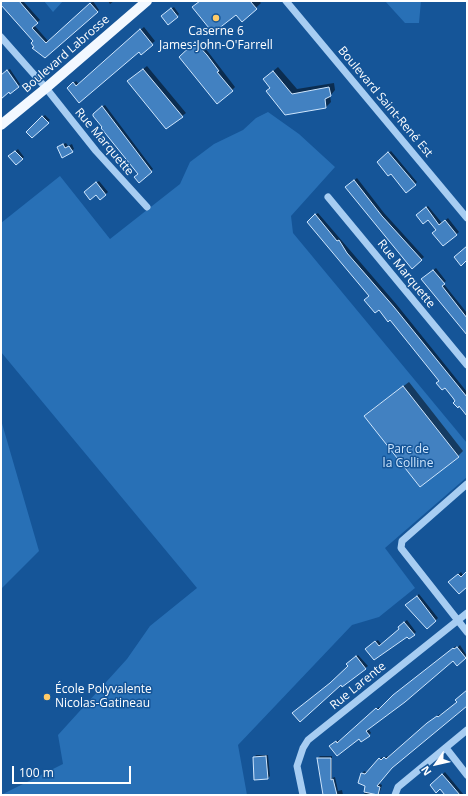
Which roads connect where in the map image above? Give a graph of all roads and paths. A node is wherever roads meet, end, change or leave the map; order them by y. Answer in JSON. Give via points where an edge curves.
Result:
{"nodes":[{"id":1,"x":147,"y":1,"type":"edge"},
{"id":2,"x":286,"y":1,"type":"edge"},
{"id":3,"x":1,"y":37,"type":"edge"},
{"id":4,"x":46,"y":88,"type":"junction"},
{"id":5,"x":1,"y":125,"type":"edge"},
{"id":6,"x":328,"y":197,"type":"dead end"},
{"id":7,"x":147,"y":208,"type":"dead end"},
{"id":8,"x":467,"y":218,"type":"edge"},
{"id":9,"x":467,"y":365,"type":"edge"},
{"id":10,"x":467,"y":484,"type":"edge"},
{"id":11,"x":467,"y":613,"type":"edge"},
{"id":12,"x":457,"y":620,"type":"junction"},
{"id":13,"x":467,"y":632,"type":"edge"},
{"id":14,"x":467,"y":730,"type":"edge"},
{"id":15,"x":446,"y":748,"type":"junction"},
{"id":16,"x":467,"y":775,"type":"edge"},
{"id":17,"x":303,"y":795,"type":"edge"},
{"id":18,"x":395,"y":795,"type":"edge"}],
"edges":[{"from":1,"to":4,"type":"main road","name":"Boulevard Labrosse"},
{"from":2,"to":8,"type":"street","name":"Boulevard Saint-René Est"},
{"from":3,"to":4,"type":"street","name":"Rue Marquette"},
{"from":4,"to":5,"type":"main road","name":"Boulevard Labrosse"},
{"from":4,"to":7,"type":"street","name":"Rue Marquette","via":[[96,151]]},
{"from":6,"to":9,"type":"street","name":"Rue Marquette"},
{"from":10,"to":12,"type":"street","via":[[402,541],[401,548]]},
{"from":11,"to":12,"type":"street","name":"Rue Larente"},
{"from":12,"to":13,"type":"street"},
{"from":12,"to":17,"type":"street","name":"Rue Larente","via":[[308,740],[298,766]]},
{"from":14,"to":15,"type":"street"},
{"from":15,"to":16,"type":"street"},
{"from":15,"to":18,"type":"street","via":[[398,787]]}]}
